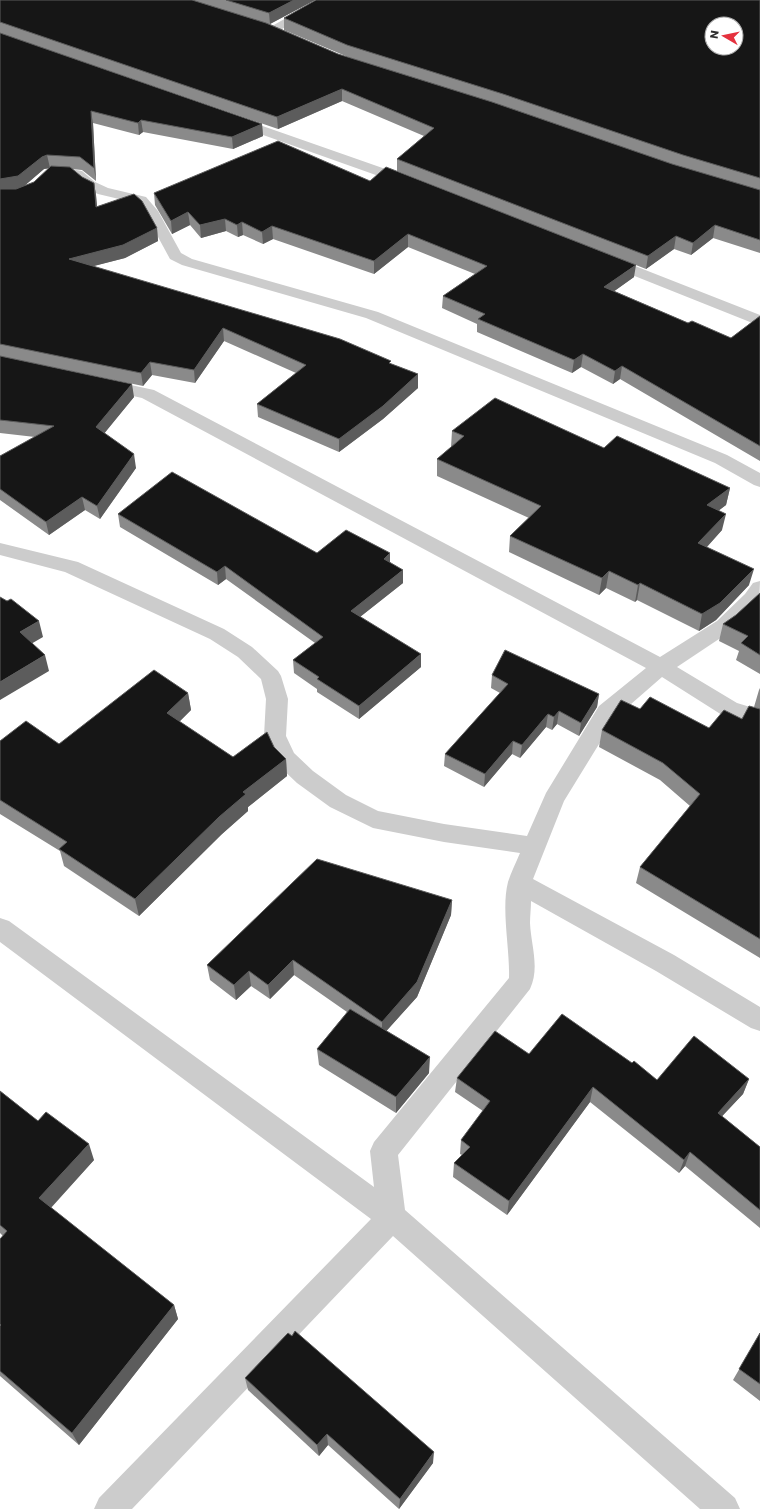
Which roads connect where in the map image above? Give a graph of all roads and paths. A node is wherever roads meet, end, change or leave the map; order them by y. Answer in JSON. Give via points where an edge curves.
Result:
{"nodes":[{"id":1,"x":327,"y":0,"type":"edge"},
{"id":2,"x":256,"y":25,"type":"edge"},
{"id":3,"x":271,"y":30,"type":"junction"},
{"id":4,"x":285,"y":36,"type":"edge"},
{"id":5,"x":225,"y":117,"type":"edge"},
{"id":6,"x":57,"y":173,"type":"edge"},
{"id":7,"x":420,"y":186,"type":"edge"},
{"id":8,"x":597,"y":256,"type":"edge"},
{"id":9,"x":760,"y":321,"type":"edge"},
{"id":10,"x":86,"y":380,"type":"edge"},
{"id":11,"x":760,"y":481,"type":"edge"},
{"id":12,"x":0,"y":549,"type":"edge"},
{"id":13,"x":760,"y":588,"type":"edge"},
{"id":14,"x":661,"y":667,"type":"junction"},
{"id":15,"x":760,"y":718,"type":"edge"},
{"id":16,"x":534,"y":846,"type":"junction"},
{"id":17,"x":520,"y":884,"type":"junction"},
{"id":18,"x":0,"y":928,"type":"edge"},
{"id":19,"x":760,"y":1020,"type":"edge"},
{"id":20,"x":392,"y":1217,"type":"junction"},
{"id":21,"x":110,"y":1509,"type":"edge"},
{"id":22,"x":724,"y":1509,"type":"edge"}],
"edges":[{"from":1,"to":3,"type":"street"},
{"from":2,"to":3,"type":"street"},
{"from":3,"to":4,"type":"street"},
{"from":5,"to":7,"type":"street"},
{"from":6,"to":11,"type":"street","via":[[76,174],[103,191],[141,200],[151,211],[175,256],[187,262],[372,315],[721,459]]},
{"from":8,"to":9,"type":"street"},
{"from":10,"to":14,"type":"street","via":[[148,394]]},
{"from":12,"to":16,"type":"street","via":[[70,567],[217,634],[245,652],[271,676],[277,699],[275,736],[285,758],[338,801],[373,819],[444,833]]},
{"from":13,"to":14,"type":"street","via":[[724,626]]},
{"from":14,"to":15,"type":"street","via":[[730,709]]},
{"from":14,"to":16,"type":"street","via":[[607,712],[554,799]]},
{"from":16,"to":17,"type":"street"},
{"from":17,"to":19,"type":"street","via":[[666,963]]},
{"from":17,"to":20,"type":"street","via":[[518,923],[522,956],[521,981],[384,1151]]},
{"from":18,"to":20,"type":"street"},
{"from":20,"to":21,"type":"street"},
{"from":20,"to":22,"type":"street"}]}
